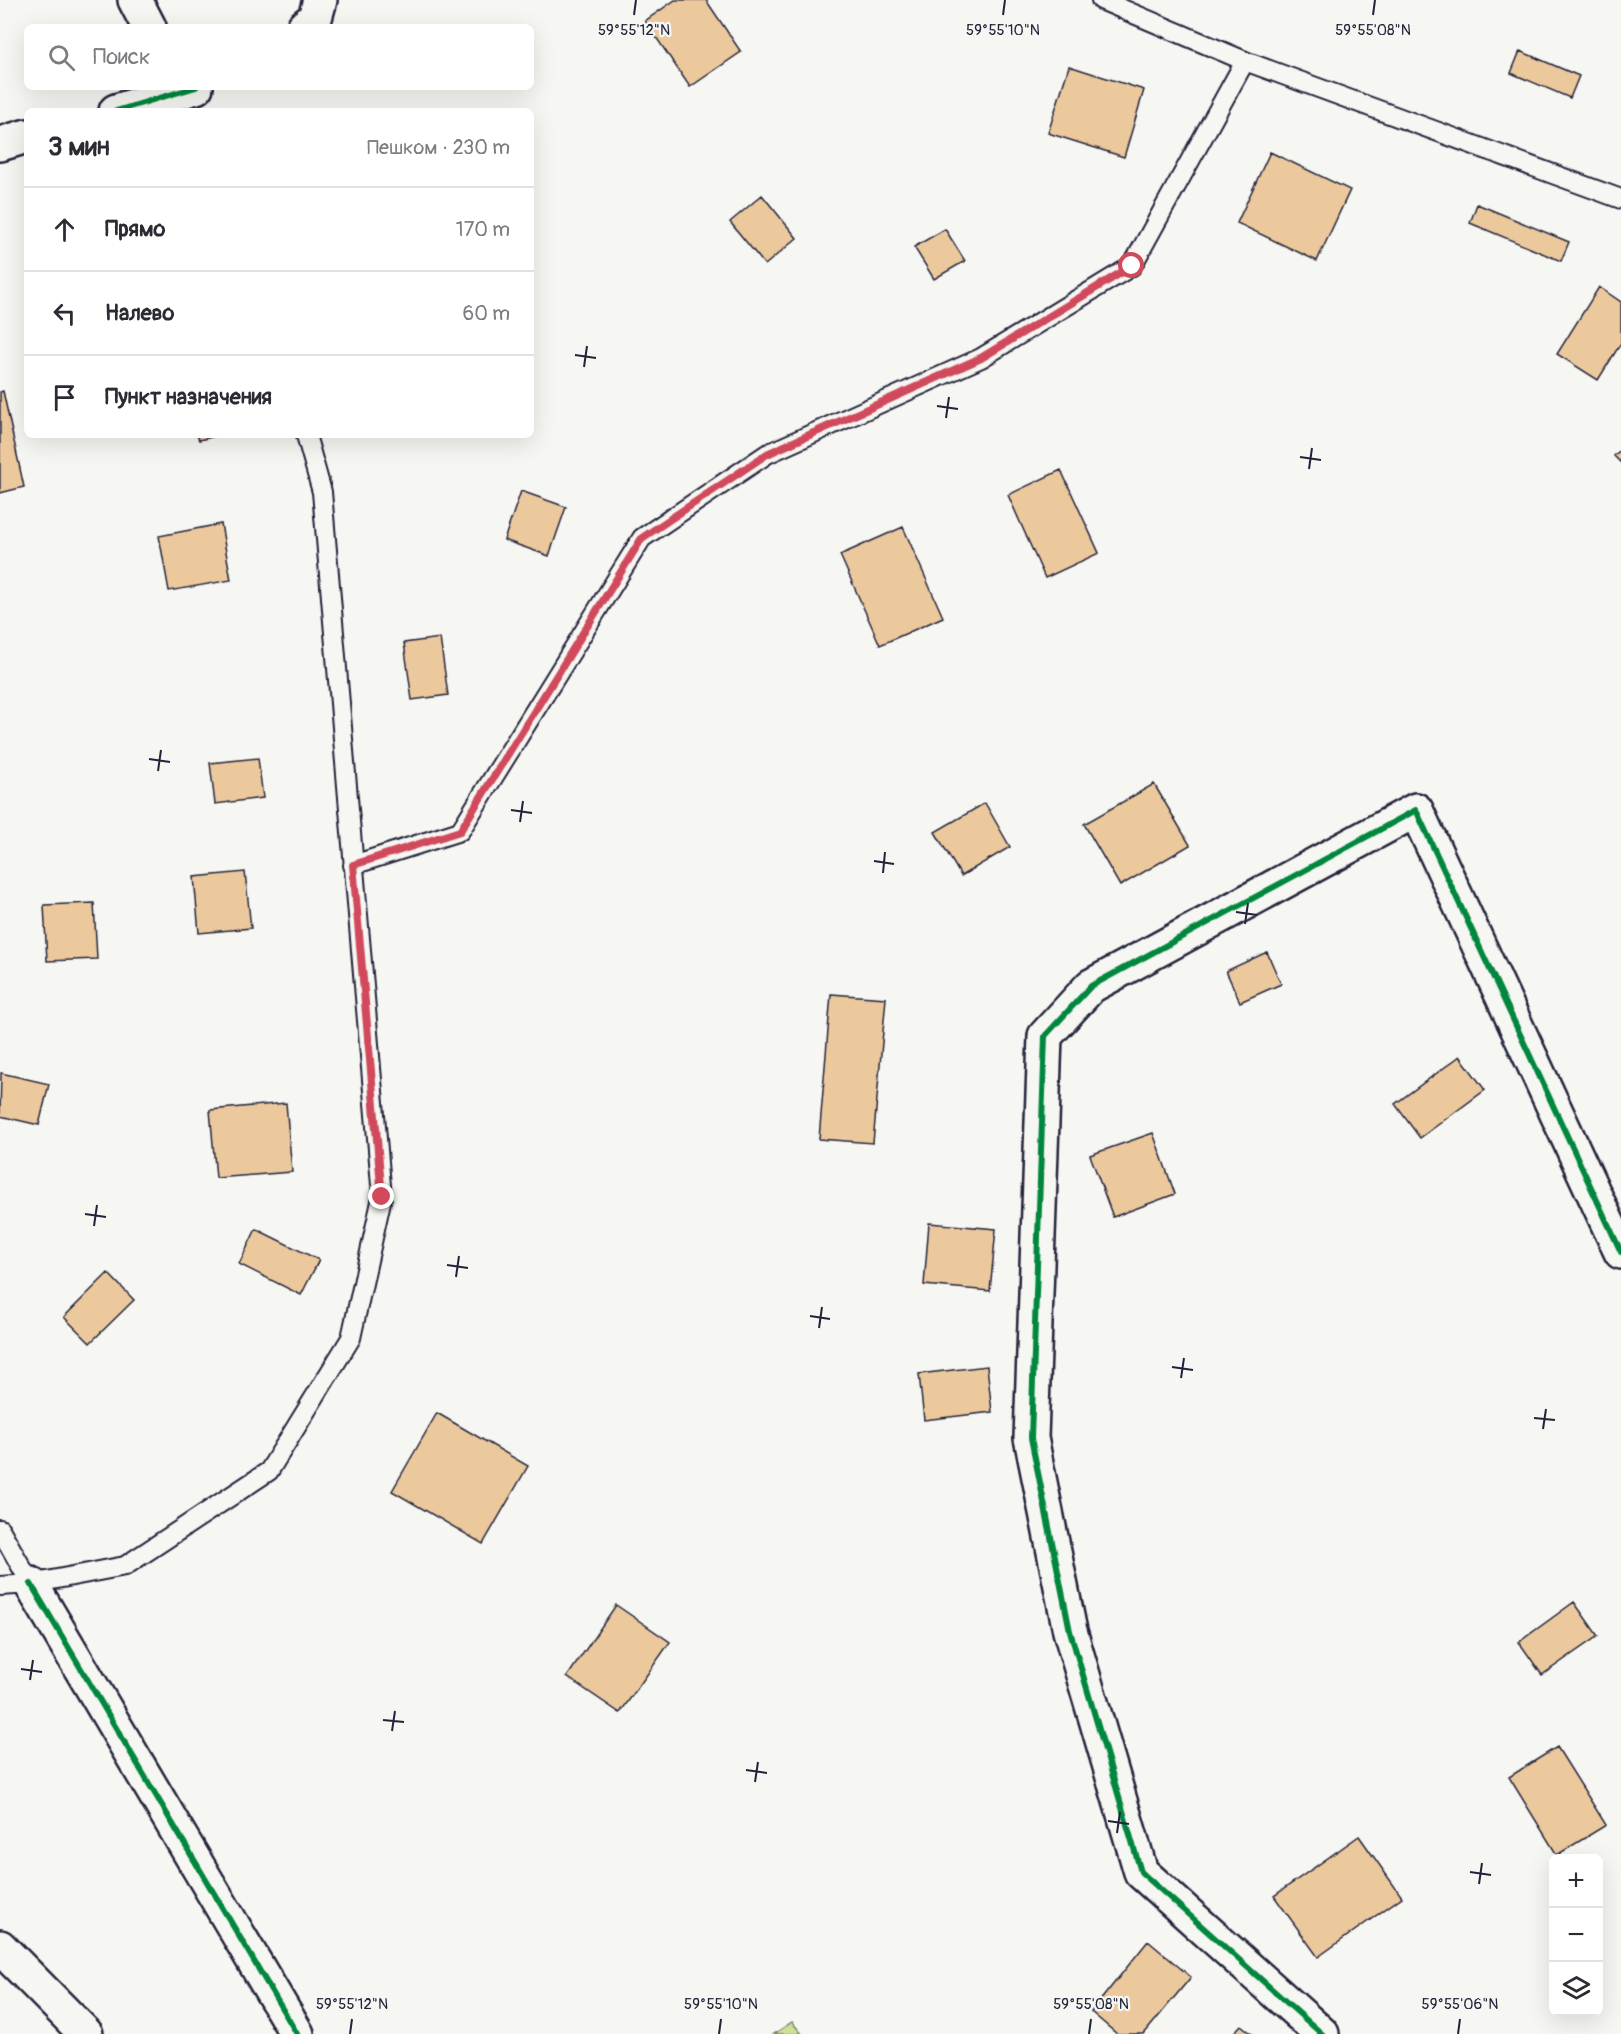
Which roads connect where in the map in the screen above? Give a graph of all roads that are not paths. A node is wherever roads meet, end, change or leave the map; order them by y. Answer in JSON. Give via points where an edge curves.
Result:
{"nodes":[{"id":1,"x":135,"y":0,"type":"edge"},
{"id":2,"x":320,"y":0,"type":"edge"},
{"id":3,"x":1101,"y":0,"type":"edge"},
{"id":4,"x":147,"y":24,"type":"edge"},
{"id":5,"x":307,"y":24,"type":"edge"},
{"id":6,"x":1245,"y":61,"type":"junction"},
{"id":7,"x":187,"y":94,"type":"edge"},
{"id":8,"x":129,"y":108,"type":"edge"},
{"id":9,"x":24,"y":137,"type":"edge"},
{"id":10,"x":0,"y":144,"type":"edge"},
{"id":11,"x":1621,"y":199,"type":"edge"},
{"id":12,"x":307,"y":438,"type":"edge"},
{"id":13,"x":353,"y":865,"type":"junction"},
{"id":14,"x":1621,"y":1252,"type":"edge"},
{"id":15,"x":0,"y":1529,"type":"edge"},
{"id":16,"x":16,"y":1585,"type":"edge"},
{"id":17,"x":0,"y":1947,"type":"edge"},
{"id":18,"x":86,"y":2034,"type":"edge"},
{"id":19,"x":297,"y":2034,"type":"edge"},
{"id":20,"x":1322,"y":2034,"type":"edge"}],
"edges":[{"from":1,"to":4,"type":"street"},
{"from":2,"to":5,"type":"street","via":[[315,18]]},
{"from":3,"to":6,"type":"lane"},
{"from":6,"to":11,"type":"lane"},
{"from":6,"to":13,"type":"lane","via":[[1132,266],[981,358],[767,454],[642,538],[460,831]]},
{"from":7,"to":8,"type":"street"},
{"from":9,"to":10,"type":"street"},
{"from":12,"to":13,"type":"lane","via":[[322,492]]},
{"from":13,"to":16,"type":"lane","via":[[382,1197],[351,1338],[269,1471],[125,1566]]},
{"from":14,"to":20,"type":"street","via":[[1416,810],[1091,986],[1045,1036],[1031,1438],[1070,1631],[1141,1872]]},
{"from":15,"to":16,"type":"lane"},
{"from":16,"to":19,"type":"street"},
{"from":17,"to":18,"type":"street"}]}
